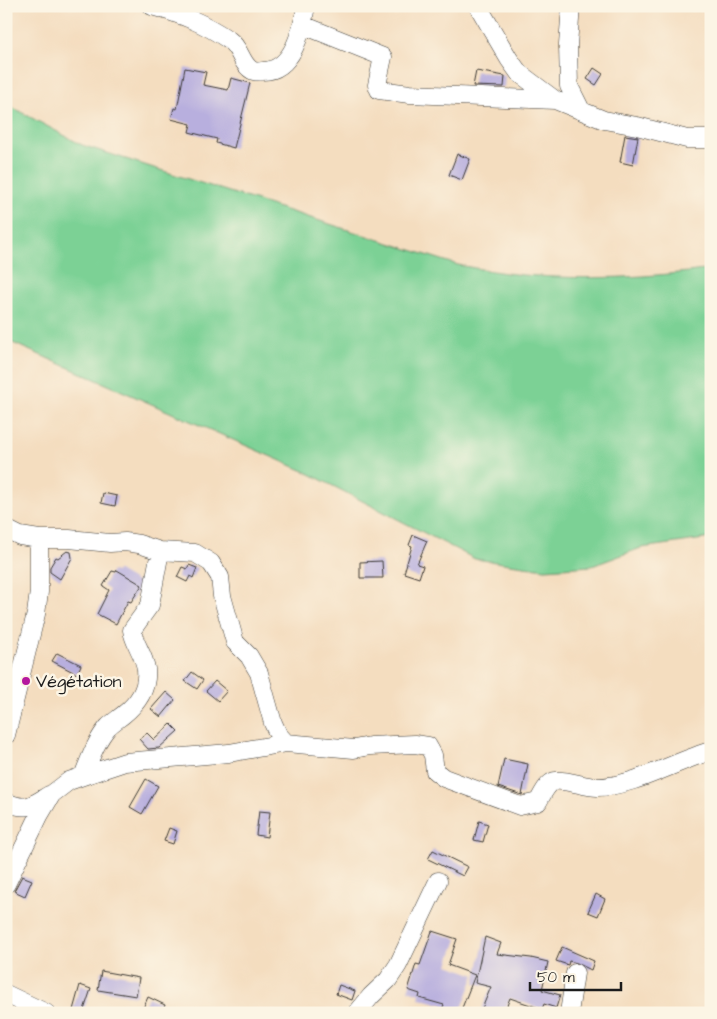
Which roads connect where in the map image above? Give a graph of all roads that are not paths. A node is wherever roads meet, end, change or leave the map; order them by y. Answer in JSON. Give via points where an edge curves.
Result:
{"nodes":[{"id":1,"x":152,"y":6,"type":"edge"},
{"id":2,"x":306,"y":6,"type":"edge"},
{"id":3,"x":478,"y":6,"type":"edge"},
{"id":4,"x":571,"y":6,"type":"edge"},
{"id":5,"x":303,"y":25,"type":"junction"},
{"id":6,"x":555,"y":100,"type":"junction"},
{"id":7,"x":581,"y":110,"type":"junction"},
{"id":8,"x":711,"y":139,"type":"edge"},
{"id":9,"x":6,"y":528,"type":"edge"},
{"id":10,"x":39,"y":539,"type":"junction"},
{"id":11,"x":160,"y":551,"type":"junction"},
{"id":12,"x":6,"y":734,"type":"edge"},
{"id":13,"x":286,"y":743,"type":"junction"},
{"id":14,"x":711,"y":751,"type":"edge"},
{"id":15,"x":83,"y":776,"type":"junction"},
{"id":16,"x":52,"y":794,"type":"junction"},
{"id":17,"x":6,"y":802,"type":"edge"},
{"id":18,"x":438,"y":882,"type":"dead end"},
{"id":19,"x":6,"y":884,"type":"edge"},
{"id":20,"x":575,"y":973,"type":"dead end"},
{"id":21,"x":6,"y":994,"type":"edge"},
{"id":22,"x":46,"y":1013,"type":"edge"},
{"id":23,"x":357,"y":1013,"type":"edge"},
{"id":24,"x":569,"y":1013,"type":"edge"}],
"edges":[{"from":1,"to":5,"type":"street","via":[[188,17],[218,33],[238,49],[248,67],[255,72],[280,66],[293,49]]},
{"from":2,"to":5,"type":"street"},
{"from":3,"to":6,"type":"street","via":[[520,73]]},
{"from":4,"to":7,"type":"street","via":[[569,86]]},
{"from":5,"to":6,"type":"street","via":[[383,57],[377,85],[379,90]]},
{"from":6,"to":7,"type":"street"},
{"from":7,"to":8,"type":"street","via":[[604,120],[688,139]]},
{"from":9,"to":10,"type":"street","via":[[20,536]]},
{"from":10,"to":11,"type":"street","via":[[125,542]]},
{"from":10,"to":12,"type":"street","via":[[36,614]]},
{"from":11,"to":13,"type":"street","via":[[195,553],[211,564],[220,578],[235,642],[259,673],[273,723]]},
{"from":11,"to":15,"type":"street","via":[[150,605],[132,630],[146,669],[144,690],[138,702],[109,726],[97,743]]},
{"from":13,"to":14,"type":"street","via":[[354,749],[415,744],[428,746],[435,771],[444,778],[520,806],[538,802],[548,785],[555,781],[597,787],[626,782]]},
{"from":13,"to":15,"type":"street","via":[[125,762]]},
{"from":15,"to":16,"type":"street","via":[[69,781]]},
{"from":16,"to":17,"type":"street","via":[[34,806],[19,808]]},
{"from":16,"to":19,"type":"street"},
{"from":18,"to":23,"type":"street","via":[[398,965]]},
{"from":20,"to":24,"type":"street"},
{"from":21,"to":22,"type":"street"}]}
